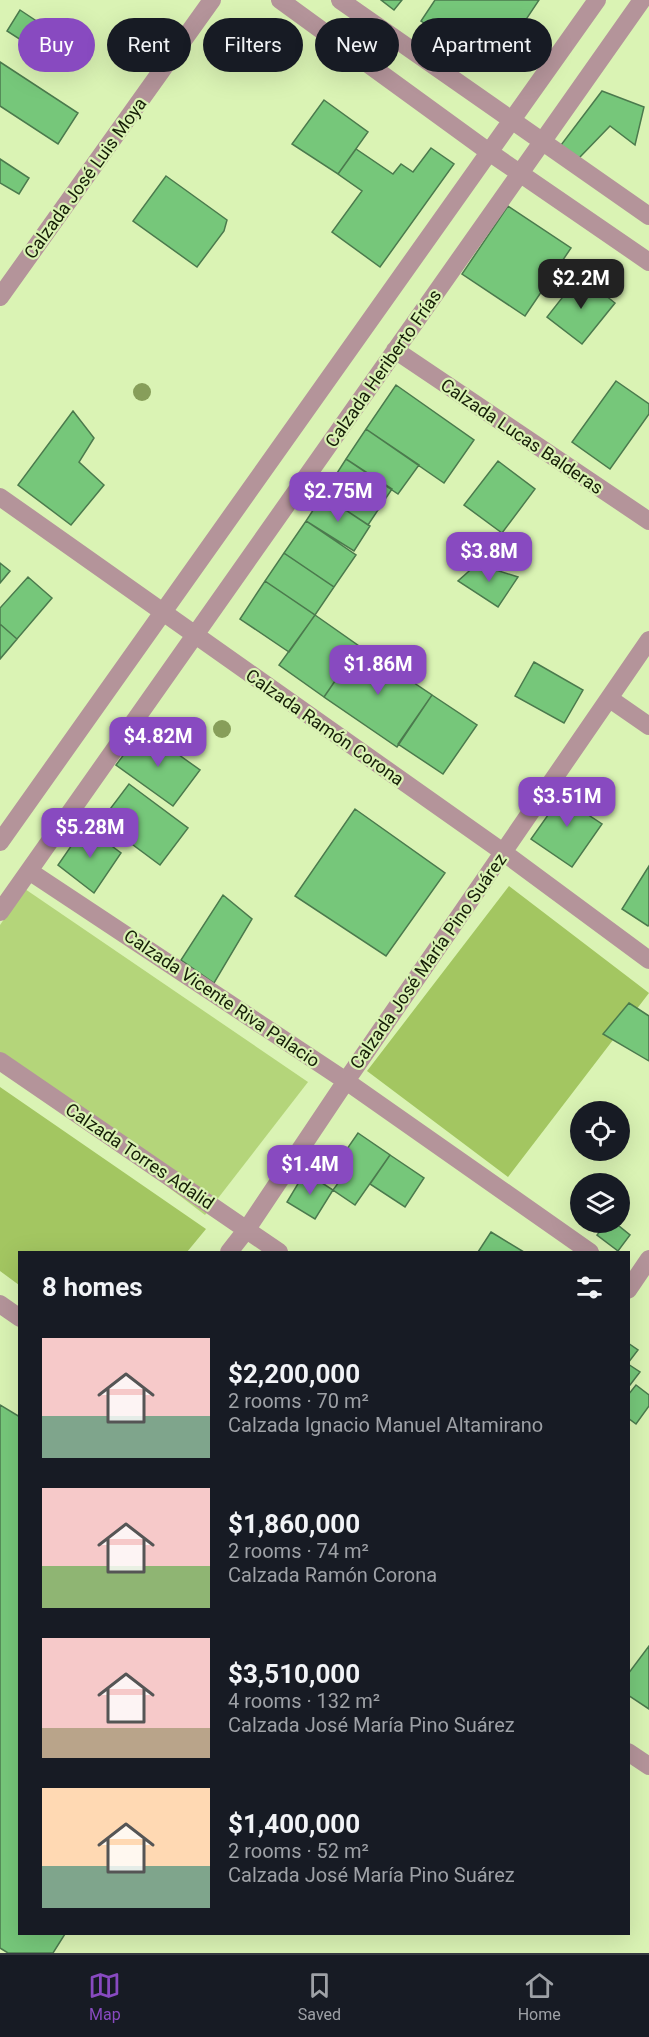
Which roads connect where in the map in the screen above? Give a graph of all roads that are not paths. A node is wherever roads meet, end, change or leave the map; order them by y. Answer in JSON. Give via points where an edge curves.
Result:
{"nodes":[{"id":1,"x":212,"y":0,"type":"edge"},
{"id":2,"x":280,"y":0,"type":"edge"},
{"id":3,"x":340,"y":0,"type":"edge"},
{"id":4,"x":597,"y":0,"type":"edge"},
{"id":5,"x":642,"y":0,"type":"edge"},
{"id":6,"x":511,"y":121,"type":"junction"},
{"id":7,"x":542,"y":142,"type":"junction"},
{"id":8,"x":489,"y":152,"type":"junction"},
{"id":9,"x":520,"y":172,"type":"junction"},
{"id":10,"x":649,"y":216,"type":"edge"},
{"id":11,"x":649,"y":262,"type":"edge"},
{"id":12,"x":0,"y":297,"type":"edge"},
{"id":13,"x":395,"y":350,"type":"junction"},
{"id":14,"x":0,"y":497,"type":"edge"},
{"id":15,"x":649,"y":521,"type":"edge"},
{"id":16,"x":163,"y":612,"type":"junction"},
{"id":17,"x":194,"y":636,"type":"junction"},
{"id":18,"x":649,"y":640,"type":"edge"},
{"id":19,"x":610,"y":699,"type":"junction"},
{"id":20,"x":649,"y":726,"type":"edge"},
{"id":21,"x":0,"y":842,"type":"edge"},
{"id":22,"x":503,"y":852,"type":"junction"},
{"id":23,"x":29,"y":871,"type":"junction"},
{"id":24,"x":0,"y":912,"type":"edge"},
{"id":25,"x":649,"y":960,"type":"edge"},
{"id":26,"x":0,"y":1061,"type":"edge"},
{"id":27,"x":346,"y":1080,"type":"junction"},
{"id":28,"x":247,"y":1229,"type":"junction"},
{"id":29,"x":230,"y":1251,"type":"edge"},
{"id":30,"x":278,"y":1251,"type":"edge"},
{"id":31,"x":589,"y":1251,"type":"edge"},
{"id":32,"x":649,"y":1259,"type":"edge"},
{"id":33,"x":630,"y":1284,"type":"edge"},
{"id":34,"x":0,"y":1304,"type":"edge"},
{"id":35,"x":18,"y":1317,"type":"edge"},
{"id":36,"x":630,"y":1753,"type":"edge"},
{"id":37,"x":649,"y":1766,"type":"edge"}],
"edges":[{"from":1,"to":12,"type":"street","name":"Calzada José Luis Moya"},
{"from":2,"to":8,"type":"street"},
{"from":3,"to":6,"type":"street"},
{"from":4,"to":6,"type":"street","name":"Calzada Heriberto Frías"},
{"from":5,"to":7,"type":"street","name":"Calzada Heriberto Frías"},
{"from":6,"to":7,"type":"street"},
{"from":6,"to":8,"type":"street","name":"Calzada Heriberto Frías"},
{"from":7,"to":9,"type":"street","name":"Calzada Heriberto Frías"},
{"from":7,"to":10,"type":"street"},
{"from":8,"to":9,"type":"street"},
{"from":8,"to":16,"type":"street","name":"Calzada Heriberto Frías"},
{"from":9,"to":11,"type":"street"},
{"from":9,"to":13,"type":"street","name":"Calzada Heriberto Frías"},
{"from":13,"to":15,"type":"street","name":"Calzada Lucas Balderas"},
{"from":13,"to":17,"type":"street","name":"Calzada Heriberto Frías"},
{"from":14,"to":16,"type":"street","name":"Calzada Ramón Corona"},
{"from":16,"to":17,"type":"street","name":"Calzada Ramón Corona"},
{"from":16,"to":21,"type":"street","name":"Calzada Heriberto Frías"},
{"from":17,"to":22,"type":"street","name":"Calzada Ramón Corona"},
{"from":17,"to":23,"type":"street","name":"Calzada Heriberto Frías"},
{"from":18,"to":19,"type":"street","name":"Calzada José María Pino Suárez"},
{"from":19,"to":20,"type":"street"},
{"from":19,"to":22,"type":"street","name":"Calzada José María Pino Suárez"},
{"from":22,"to":25,"type":"street","name":"Calzada Ramón Corona"},
{"from":22,"to":27,"type":"street","name":"Calzada José María Pino Suárez"},
{"from":23,"to":24,"type":"street","name":"Calzada Heriberto Frías"},
{"from":23,"to":27,"type":"street","name":"Calzada Vicente Riva Palacio"},
{"from":26,"to":28,"type":"street","name":"Calzada Torres Adalid"},
{"from":27,"to":28,"type":"street","name":"Calzada José María Pino Suárez"},
{"from":27,"to":31,"type":"street","name":"Calzada Vicente Riva Palacio"},
{"from":28,"to":29,"type":"street","name":"Calzada José María Pino Suárez"},
{"from":28,"to":30,"type":"street","name":"Calzada Torres Adalid"},
{"from":32,"to":33,"type":"street"},
{"from":34,"to":35,"type":"street"},
{"from":36,"to":37,"type":"street"}]}
